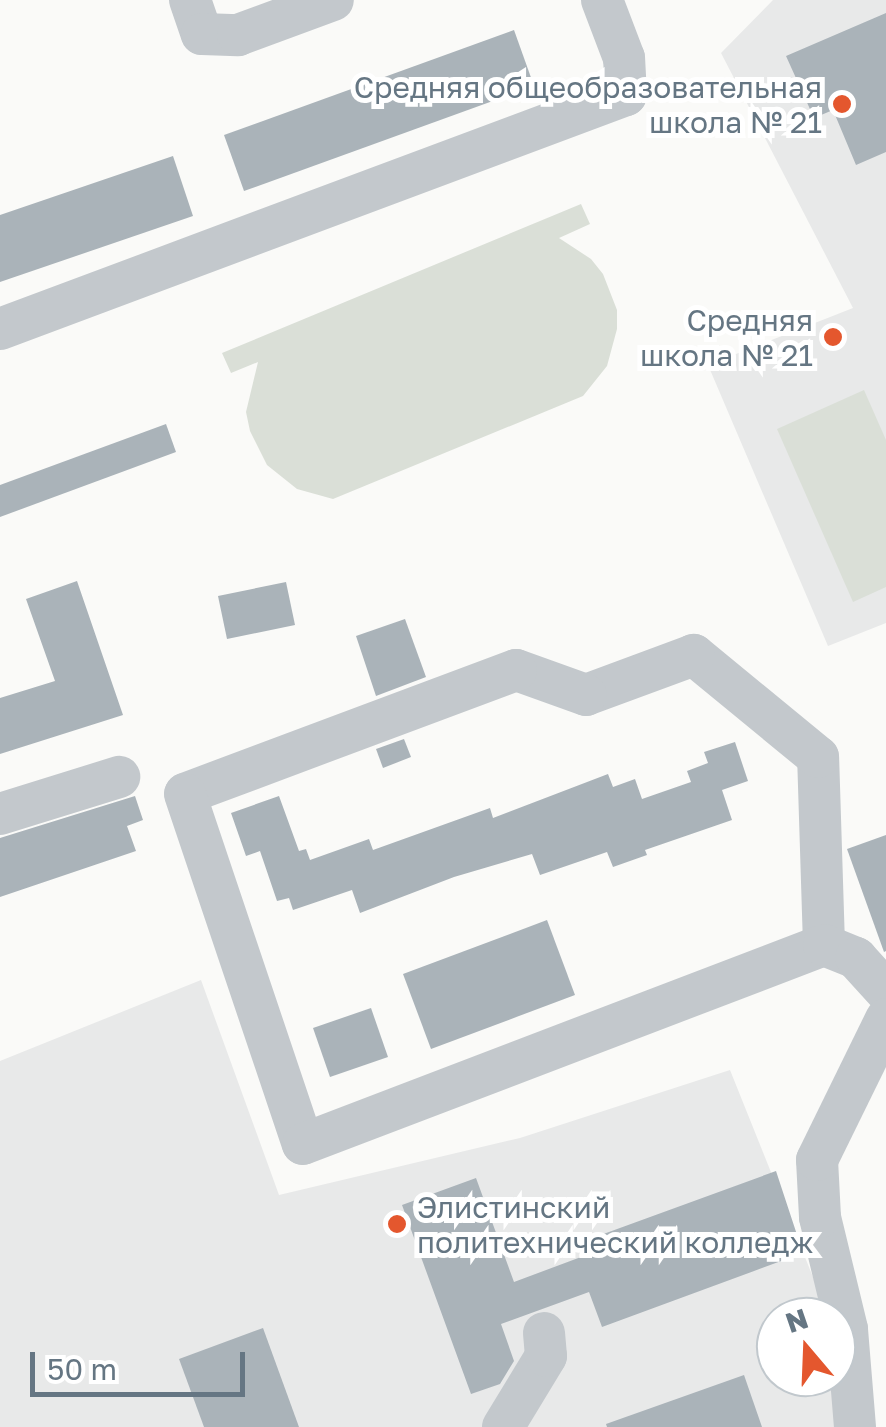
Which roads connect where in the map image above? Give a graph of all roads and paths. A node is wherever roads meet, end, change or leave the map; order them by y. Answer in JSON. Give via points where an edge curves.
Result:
{"nodes":[{"id":1,"x":190,"y":0,"type":"edge"},
{"id":2,"x":333,"y":0,"type":"edge"},
{"id":3,"x":602,"y":0,"type":"edge"},
{"id":4,"x":0,"y":329,"type":"edge"},
{"id":5,"x":119,"y":777,"type":"dead end"},
{"id":6,"x":0,"y":814,"type":"edge"},
{"id":7,"x":824,"y":945,"type":"junction"},
{"id":8,"x":886,"y":991,"type":"edge"},
{"id":9,"x":886,"y":1019,"type":"edge"},
{"id":10,"x":544,"y":1333,"type":"dead end"},
{"id":11,"x":502,"y":1427,"type":"edge"},
{"id":12,"x":855,"y":1427,"type":"edge"}],
"edges":[{"from":1,"to":2,"type":"lane","via":[[202,34],[238,35]]},
{"from":3,"to":4,"type":"lane","via":[[624,58],[626,95]]},
{"from":5,"to":6,"type":"lane"},
{"from":7,"to":7,"type":"lane","via":[[304,1144],[186,794],[516,670],[586,695],[694,655],[818,757]]},
{"from":7,"to":8,"type":"lane","via":[[856,958]]},
{"from":9,"to":12,"type":"lane","via":[[817,1160],[820,1217],[847,1329]]},
{"from":10,"to":11,"type":"lane","via":[[546,1356]]}]}
